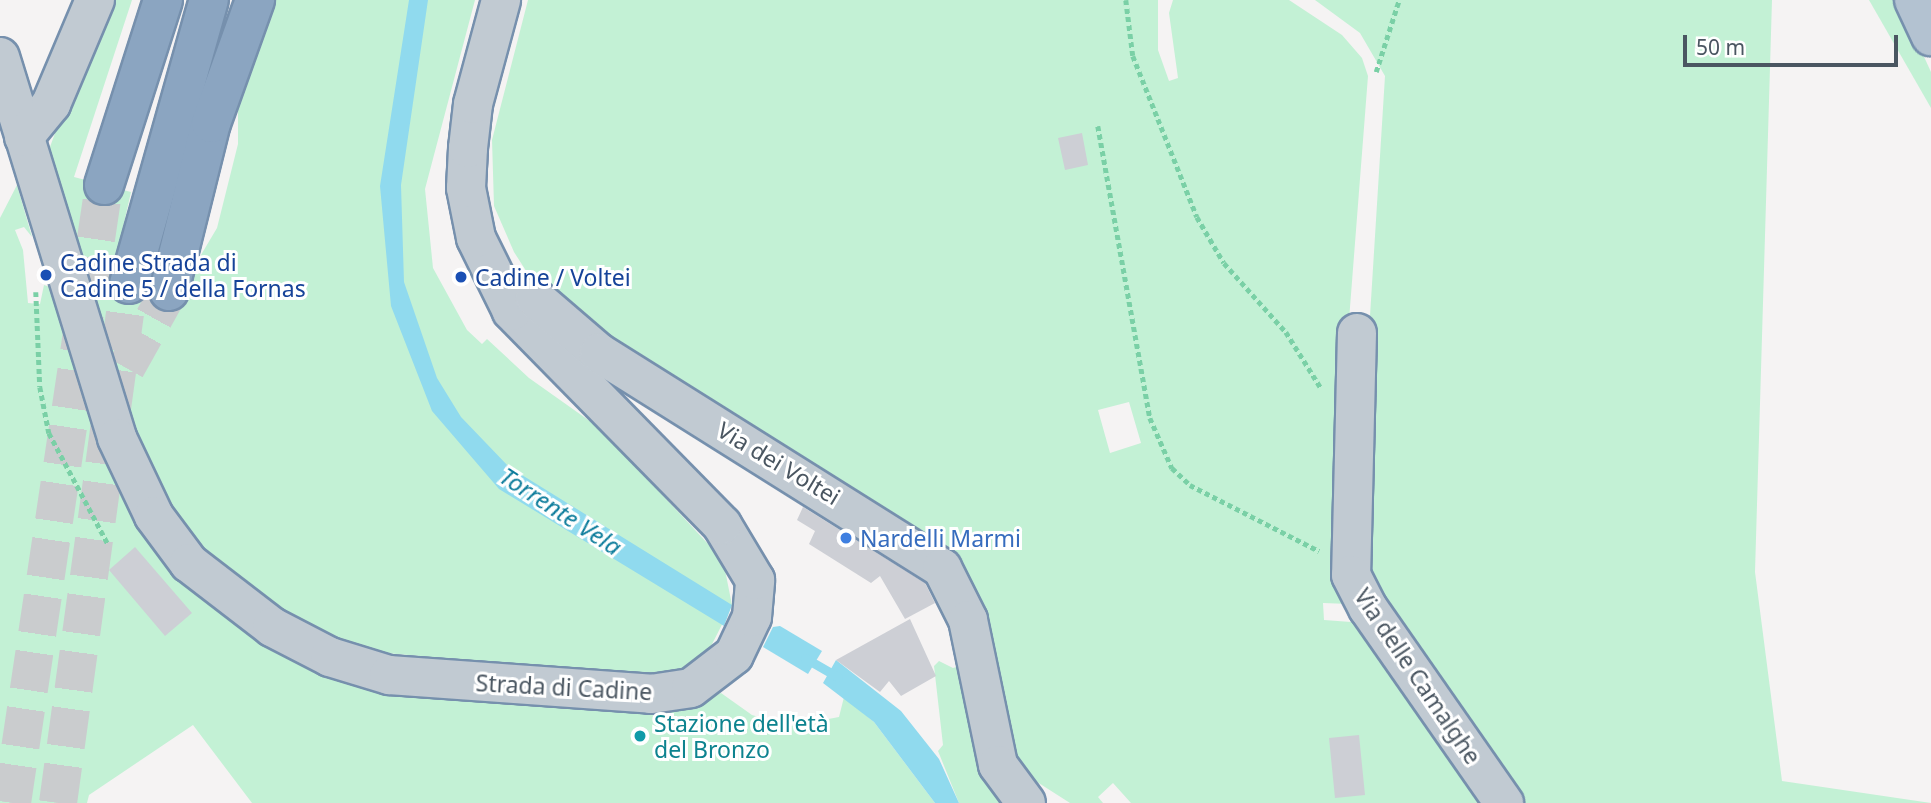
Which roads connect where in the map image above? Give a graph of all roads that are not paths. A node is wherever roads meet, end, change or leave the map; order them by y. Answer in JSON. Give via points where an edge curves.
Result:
{"nodes":[{"id":1,"x":95,"y":0,"type":"edge"},
{"id":2,"x":163,"y":0,"type":"edge"},
{"id":3,"x":209,"y":0,"type":"edge"},
{"id":4,"x":256,"y":0,"type":"edge"},
{"id":5,"x":501,"y":0,"type":"edge"},
{"id":6,"x":1914,"y":0,"type":"edge"},
{"id":7,"x":1931,"y":36,"type":"edge"},
{"id":8,"x":0,"y":57,"type":"edge"},
{"id":9,"x":24,"y":137,"type":"junction"},
{"id":10,"x":104,"y":185,"type":"tunnel mouth"},
{"id":11,"x":469,"y":214,"type":"junction"},
{"id":12,"x":129,"y":284,"type":"tunnel mouth"},
{"id":13,"x":169,"y":291,"type":"tunnel mouth"},
{"id":14,"x":1357,"y":333,"type":"dead end"},
{"id":15,"x":1026,"y":803,"type":"edge"},
{"id":16,"x":1504,"y":803,"type":"edge"}],
"edges":[{"from":1,"to":9,"type":"street","via":[[51,104]]},
{"from":2,"to":10,"type":"highway"},
{"from":3,"to":12,"type":"highway"},
{"from":4,"to":13,"type":"highway","via":[[211,123]]},
{"from":5,"to":11,"type":"street","name":"Strada di Cadine","via":[[473,104]]},
{"from":6,"to":7,"type":"main road"},
{"from":8,"to":9,"type":"street","name":"Strada di Cadine"},
{"from":9,"to":11,"type":"street","name":"Strada di Cadine","via":[[71,297],[133,475],[154,516],[189,562],[229,598],[330,657],[389,675],[651,694],[691,688],[713,676],[748,627],[755,580],[740,547],[512,310]]},
{"from":11,"to":15,"type":"street","name":"Via dei Voltei","via":[[492,224],[537,301],[570,334],[943,568],[968,620],[998,765]]},
{"from":14,"to":16,"type":"street","name":"Via delle Camalghe","via":[[1351,575],[1368,608]]}]}
